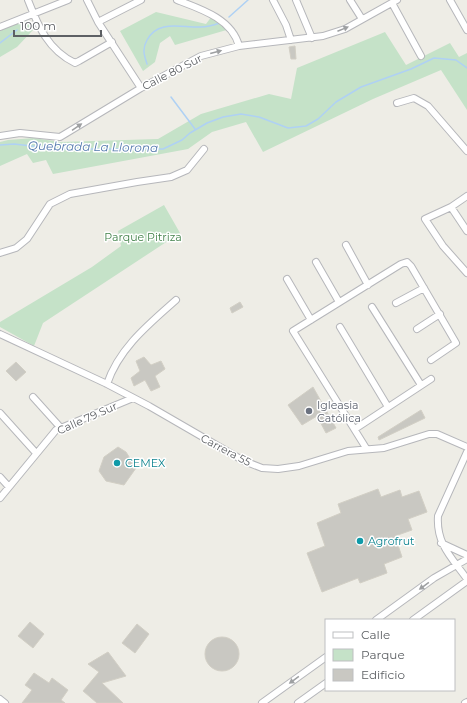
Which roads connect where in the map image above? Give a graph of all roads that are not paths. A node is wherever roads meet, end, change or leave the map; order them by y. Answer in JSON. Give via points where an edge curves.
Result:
{"nodes":[{"id":1,"x":28,"y":0,"type":"edge"},
{"id":2,"x":68,"y":0,"type":"edge"},
{"id":3,"x":87,"y":0,"type":"edge"},
{"id":4,"x":141,"y":0,"type":"edge"},
{"id":5,"x":177,"y":0,"type":"edge"},
{"id":6,"x":273,"y":0,"type":"edge"},
{"id":7,"x":296,"y":0,"type":"edge"},
{"id":8,"x":350,"y":0,"type":"edge"},
{"id":9,"x":450,"y":0,"type":"edge"},
{"id":10,"x":394,"y":1,"type":"edge"},
{"id":11,"x":33,"y":13,"type":"junction"},
{"id":12,"x":362,"y":19,"type":"junction"},
{"id":13,"x":98,"y":22,"type":"junction"},
{"id":14,"x":0,"y":27,"type":"edge"},
{"id":15,"x":467,"y":30,"type":"edge"},
{"id":16,"x":312,"y":38,"type":"junction"},
{"id":17,"x":291,"y":40,"type":"junction"},
{"id":18,"x":112,"y":42,"type":"junction"},
{"id":19,"x":239,"y":46,"type":"junction"},
{"id":20,"x":421,"y":56,"type":"dead end"},
{"id":21,"x":141,"y":88,"type":"junction"},
{"id":22,"x":397,"y":103,"type":"dead end"},
{"id":23,"x":0,"y":136,"type":"edge"},
{"id":24,"x":204,"y":149,"type":"dead end"},
{"id":25,"x":467,"y":151,"type":"edge"},
{"id":26,"x":467,"y":196,"type":"edge"},
{"id":27,"x":451,"y":207,"type":"junction"},
{"id":28,"x":467,"y":231,"type":"edge"},
{"id":29,"x":346,"y":245,"type":"dead end"},
{"id":30,"x":0,"y":253,"type":"edge"},
{"id":31,"x":316,"y":262,"type":"dead end"},
{"id":32,"x":467,"y":273,"type":"edge"},
{"id":33,"x":287,"y":279,"type":"dead end"},
{"id":34,"x":368,"y":285,"type":"junction"},
{"id":35,"x":424,"y":288,"type":"junction"},
{"id":36,"x":176,"y":300,"type":"dead end"},
{"id":37,"x":339,"y":302,"type":"junction"},
{"id":38,"x":396,"y":303,"type":"dead end"},
{"id":39,"x":372,"y":307,"type":"dead end"},
{"id":40,"x":440,"y":314,"type":"junction"},
{"id":41,"x":311,"y":320,"type":"junction"},
{"id":42,"x":340,"y":327,"type":"dead end"},
{"id":43,"x":416,"y":329,"type":"dead end"},
{"id":44,"x":1,"y":336,"type":"edge"},
{"id":45,"x":431,"y":360,"type":"dead end"},
{"id":46,"x":431,"y":379,"type":"dead end"},
{"id":47,"x":107,"y":384,"type":"junction"},
{"id":48,"x":421,"y":385,"type":"junction"},
{"id":49,"x":34,"y":397,"type":"dead end"},
{"id":50,"x":133,"y":398,"type":"junction"},
{"id":51,"x":388,"y":407,"type":"junction"},
{"id":52,"x":0,"y":413,"type":"edge"},
{"id":53,"x":60,"y":427,"type":"junction"},
{"id":54,"x":355,"y":429,"type":"junction"},
{"id":55,"x":467,"y":447,"type":"edge"},
{"id":56,"x":366,"y":448,"type":"junction"},
{"id":57,"x":467,"y":452,"type":"edge"},
{"id":58,"x":36,"y":453,"type":"junction"},
{"id":59,"x":465,"y":461,"type":"edge"},
{"id":60,"x":0,"y":477,"type":"edge"},
{"id":61,"x":9,"y":487,"type":"junction"},
{"id":62,"x":0,"y":498,"type":"edge"},
{"id":63,"x":441,"y":542,"type":"junction"},
{"id":64,"x":467,"y":555,"type":"edge"},
{"id":65,"x":467,"y":559,"type":"edge"},
{"id":66,"x":457,"y":566,"type":"junction"},
{"id":67,"x":467,"y":580,"type":"edge"},
{"id":68,"x":377,"y":619,"type":"edge"},
{"id":69,"x":414,"y":619,"type":"edge"},
{"id":70,"x":325,"y":658,"type":"edge"},
{"id":71,"x":325,"y":684,"type":"edge"},
{"id":72,"x":0,"y":699,"type":"edge"},
{"id":73,"x":6,"y":703,"type":"edge"},
{"id":74,"x":262,"y":703,"type":"edge"},
{"id":75,"x":298,"y":703,"type":"edge"}],
"edges":[{"from":1,"to":11,"type":"street"},
{"from":2,"to":11,"type":"street"},
{"from":3,"to":13,"type":"street"},
{"from":4,"to":13,"type":"street"},
{"from":5,"to":19,"type":"street","via":[[226,23]]},
{"from":6,"to":17,"type":"street"},
{"from":7,"to":16,"type":"street"},
{"from":8,"to":12,"type":"street"},
{"from":9,"to":15,"type":"street"},
{"from":10,"to":12,"type":"street","name":"Calle 80 Sur"},
{"from":10,"to":20,"type":"street"},
{"from":11,"to":14,"type":"street"},
{"from":11,"to":18,"type":"street","via":[[44,36],[58,51],[75,63]]},
{"from":16,"to":12,"type":"street","name":"Calle 80 Sur","one_way":true,"via":[[345,29]]},
{"from":13,"to":18,"type":"street"},
{"from":16,"to":17,"type":"street","name":"Calle 80 Sur"},
{"from":17,"to":19,"type":"street","name":"Calle 80 Sur"},
{"from":18,"to":21,"type":"street"},
{"from":21,"to":19,"type":"street","name":"Calle 80 Sur","one_way":true,"via":[[201,56]]},
{"from":23,"to":21,"type":"street","name":"Calle 80 Sur","one_way":true,"via":[[20,133],[55,138],[66,136]]},
{"from":22,"to":25,"type":"street","via":[[414,98],[428,106]]},
{"from":24,"to":30,"type":"street","via":[[187,170],[171,177],[70,194],[50,204],[27,239],[16,248]]},
{"from":26,"to":27,"type":"street"},
{"from":27,"to":28,"type":"street"},
{"from":27,"to":32,"type":"street","via":[[425,219],[443,246]]},
{"from":29,"to":34,"type":"street"},
{"from":31,"to":37,"type":"street"},
{"from":33,"to":41,"type":"street"},
{"from":34,"to":35,"type":"street","via":[[407,262]]},
{"from":34,"to":37,"type":"street"},
{"from":35,"to":38,"type":"street"},
{"from":35,"to":40,"type":"street"},
{"from":36,"to":47,"type":"street","via":[[125,349],[114,365]]},
{"from":37,"to":41,"type":"street"},
{"from":39,"to":48,"type":"street"},
{"from":40,"to":43,"type":"street"},
{"from":40,"to":45,"type":"street","via":[[456,343]]},
{"from":41,"to":54,"type":"street","via":[[293,331]]},
{"from":42,"to":51,"type":"street"},
{"from":44,"to":47,"type":"street","name":"Carrera 55"},
{"from":46,"to":48,"type":"street"},
{"from":47,"to":50,"type":"street","name":"Carrera 55"},
{"from":48,"to":51,"type":"street"},
{"from":49,"to":53,"type":"street"},
{"from":50,"to":53,"type":"street","name":"Calle 79 Sur"},
{"from":50,"to":56,"type":"street","name":"Carrera 55","via":[[244,461],[262,468],[299,466]]},
{"from":51,"to":54,"type":"street"},
{"from":52,"to":58,"type":"street"},
{"from":53,"to":58,"type":"street","name":"Calle 79 Sur"},
{"from":54,"to":56,"type":"street"},
{"from":55,"to":56,"type":"street","name":"Carrera 55","via":[[437,434],[429,434],[384,448]]},
{"from":57,"to":59,"type":"street"},
{"from":58,"to":61,"type":"street","name":"Calle 79 Sur"},
{"from":59,"to":63,"type":"street","via":[[438,516],[437,527]]},
{"from":60,"to":61,"type":"street"},
{"from":61,"to":62,"type":"street","name":"Calle 79 Sur"},
{"from":63,"to":64,"type":"street"},
{"from":63,"to":66,"type":"street"},
{"from":65,"to":66,"type":"street"},
{"from":66,"to":67,"type":"street"},
{"from":66,"to":68,"type":"street","one_way":true,"via":[[434,578]]},
{"from":67,"to":69,"type":"street"},
{"from":70,"to":74,"type":"street","one_way":true},
{"from":71,"to":75,"type":"street"},
{"from":72,"to":73,"type":"street"}]}
